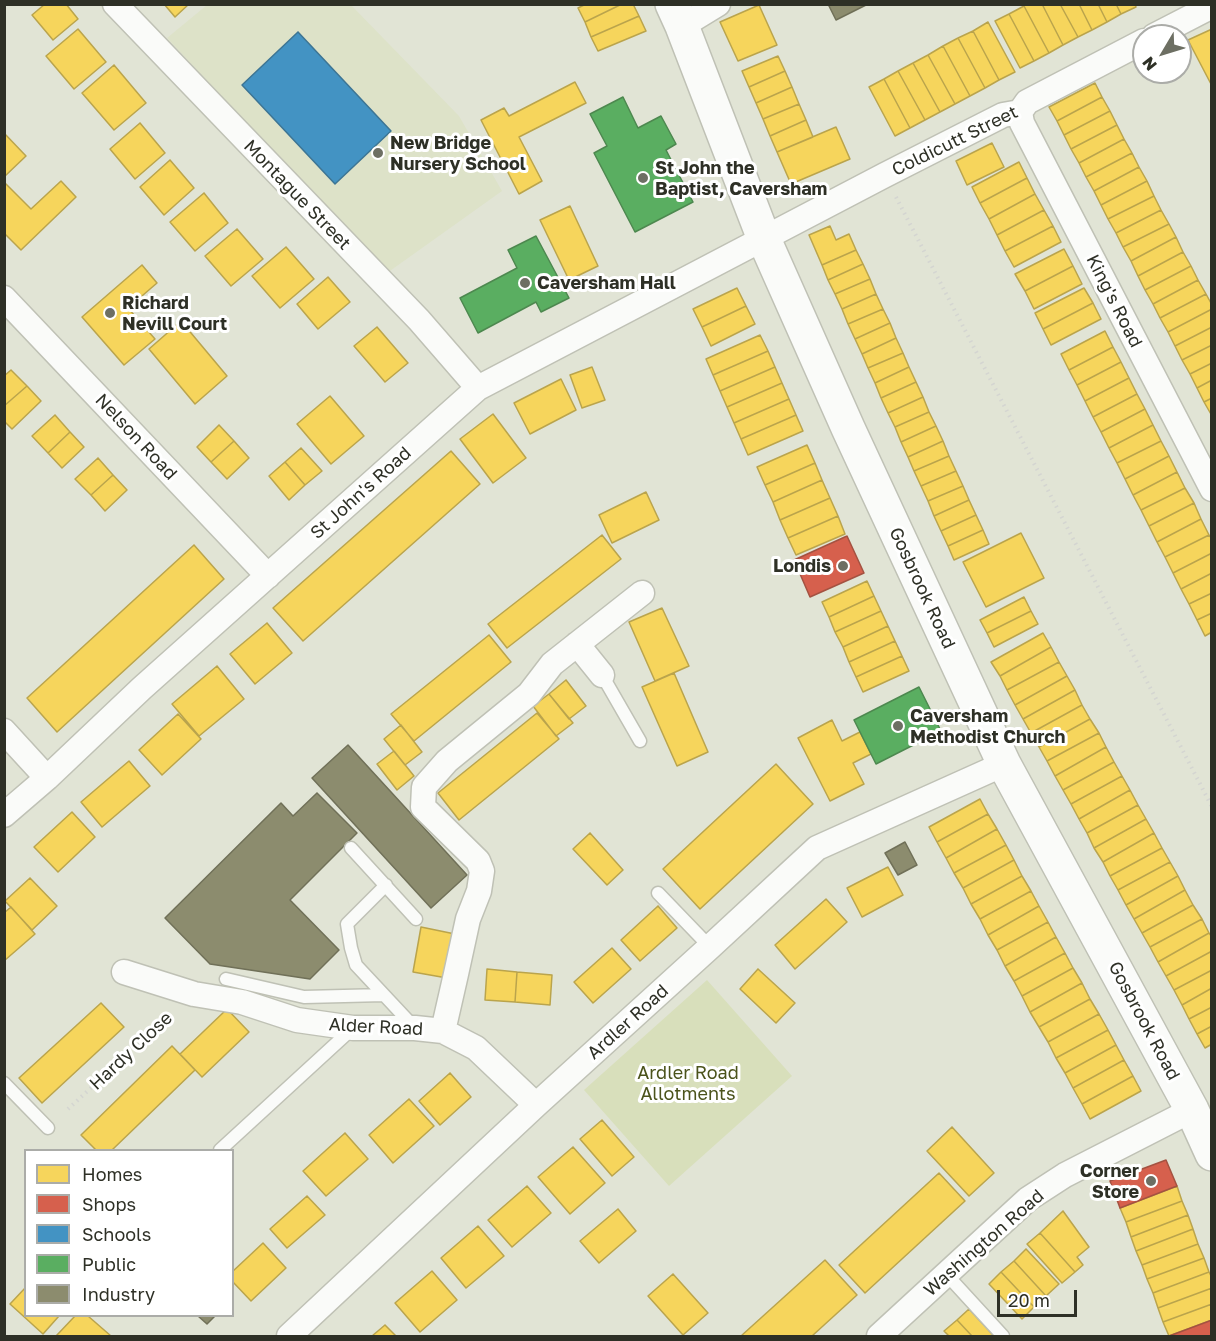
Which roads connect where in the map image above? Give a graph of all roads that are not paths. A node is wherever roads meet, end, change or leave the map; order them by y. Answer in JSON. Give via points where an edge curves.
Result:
{"nodes":[{"id":1,"x":115,"y":4,"type":"edge"},
{"id":2,"x":718,"y":4,"type":"edge"},
{"id":3,"x":1212,"y":6,"type":"edge"},
{"id":4,"x":677,"y":15,"type":"edge"},
{"id":5,"x":1177,"y":24,"type":"edge"},
{"id":6,"x":1132,"y":47,"type":"edge"},
{"id":7,"x":1020,"y":112,"type":"junction"},
{"id":8,"x":764,"y":239,"type":"junction"},
{"id":9,"x":4,"y":298,"type":"edge"},
{"id":10,"x":478,"y":388,"type":"junction"},
{"id":11,"x":1212,"y":489,"type":"edge"},
{"id":12,"x":268,"y":576,"type":"junction"},
{"id":13,"x":642,"y":593,"type":"dead end"},
{"id":14,"x":577,"y":644,"type":"junction"},
{"id":15,"x":602,"y":675,"type":"joint"},
{"id":16,"x":4,"y":732,"type":"edge"},
{"id":17,"x":640,"y":741,"type":"dead end"},
{"id":18,"x":1004,"y":764,"type":"junction"},
{"id":19,"x":47,"y":778,"type":"junction"},
{"id":20,"x":4,"y":815,"type":"edge"},
{"id":21,"x":351,"y":848,"type":"dead end"},
{"id":22,"x":386,"y":885,"type":"junction"},
{"id":23,"x":658,"y":893,"type":"dead end"},
{"id":24,"x":416,"y":919,"type":"dead end"},
{"id":25,"x":710,"y":947,"type":"junction"},
{"id":26,"x":124,"y":972,"type":"dead end"},
{"id":27,"x":226,"y":979,"type":"dead end"},
{"id":28,"x":384,"y":995,"type":"junction"},
{"id":29,"x":415,"y":1028,"type":"junction"},
{"id":30,"x":353,"y":1029,"type":"junction"},
{"id":31,"x":442,"y":1031,"type":"junction"},
{"id":32,"x":4,"y":1083,"type":"edge"},
{"id":33,"x":536,"y":1105,"type":"junction"},
{"id":34,"x":1192,"y":1110,"type":"junction"},
{"id":35,"x":48,"y":1128,"type":"dead end"},
{"id":36,"x":221,"y":1149,"type":"edge"},
{"id":37,"x":1212,"y":1154,"type":"edge"},
{"id":38,"x":946,"y":1275,"type":"junction"},
{"id":39,"x":289,"y":1336,"type":"edge"},
{"id":40,"x":879,"y":1336,"type":"edge"},
{"id":41,"x":1003,"y":1336,"type":"edge"}],
"edges":[{"from":1,"to":10,"type":"street","name":"Montague Street","via":[[418,320]]},
{"from":2,"to":4,"type":"street"},
{"from":3,"to":5,"type":"street"},
{"from":4,"to":8,"type":"main road","name":"Gosbrook Road"},
{"from":6,"to":7,"type":"street","name":"Coldicutt Street","via":[[1027,102]]},
{"from":7,"to":8,"type":"street","name":"Coldicutt Street","via":[[1003,115]]},
{"from":7,"to":11,"type":"street","name":"King's Road","via":[[1022,123]]},
{"from":8,"to":10,"type":"street","name":"St John's Road"},
{"from":8,"to":18,"type":"main road","name":"Gosbrook Road"},
{"from":9,"to":12,"type":"street","name":"Nelson Road"},
{"from":10,"to":12,"type":"street","name":"St John's Road"},
{"from":12,"to":19,"type":"street","name":"St John's Road"},
{"from":13,"to":14,"type":"street"},
{"from":14,"to":15,"type":"street"},
{"from":14,"to":31,"type":"street","via":[[552,664],[529,694],[447,761],[424,787],[423,807],[478,861],[482,871]]},
{"from":15,"to":17,"type":"lane"},
{"from":16,"to":19,"type":"street"},
{"from":18,"to":25,"type":"street","name":"Ardler Road","via":[[817,848]]},
{"from":18,"to":34,"type":"main road","name":"Gosbrook Road"},
{"from":19,"to":20,"type":"street","name":"St John's Road"},
{"from":21,"to":22,"type":"lane"},
{"from":22,"to":24,"type":"lane"},
{"from":22,"to":28,"type":"lane","via":[[347,924],[356,965]]},
{"from":23,"to":25,"type":"lane"},
{"from":25,"to":33,"type":"street","name":"Ardler Road"},
{"from":26,"to":30,"type":"street","name":"Alder Road","via":[[297,1020]]},
{"from":27,"to":28,"type":"lane","via":[[304,997]]},
{"from":28,"to":29,"type":"lane"},
{"from":29,"to":30,"type":"street","name":"Alder Road"},
{"from":29,"to":31,"type":"street","name":"Alder Road"},
{"from":30,"to":36,"type":"lane"},
{"from":31,"to":33,"type":"street","name":"Alder Road","via":[[476,1048]]},
{"from":32,"to":35,"type":"lane"},
{"from":33,"to":39,"type":"street","name":"Ardler Road"},
{"from":34,"to":37,"type":"main road","name":"Gosbrook Road"},
{"from":34,"to":38,"type":"street","name":"Washington Road","via":[[1065,1175],[1028,1199]]},
{"from":38,"to":40,"type":"street","name":"Washington Road"},
{"from":38,"to":41,"type":"lane"}]}
